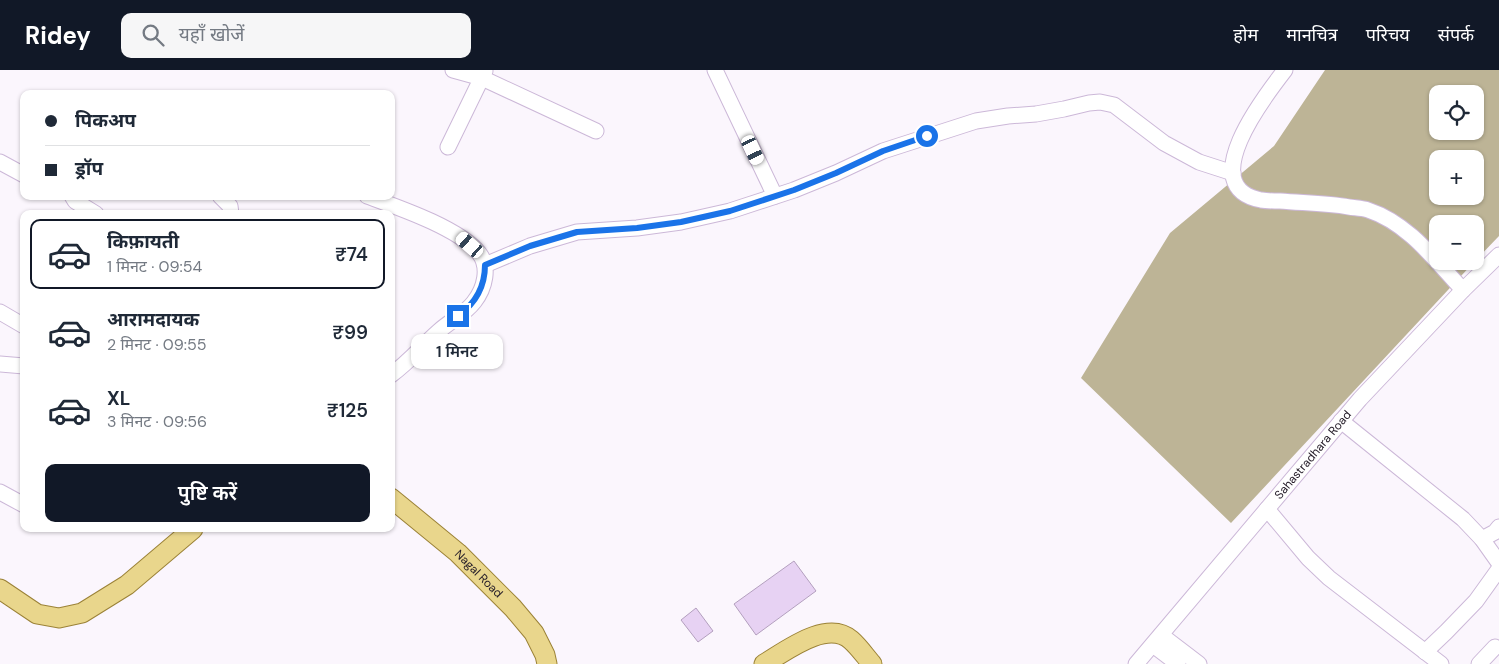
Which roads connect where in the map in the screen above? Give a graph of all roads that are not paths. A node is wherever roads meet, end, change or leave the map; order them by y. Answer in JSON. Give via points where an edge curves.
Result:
{"nodes":[{"id":1,"x":453,"y":70,"type":"edge"},
{"id":2,"x":715,"y":70,"type":"edge"},
{"id":3,"x":1285,"y":70,"type":"edge"},
{"id":4,"x":484,"y":74,"type":"edge"},
{"id":5,"x":596,"y":131,"type":"dead end"},
{"id":6,"x":448,"y":147,"type":"dead end"},
{"id":7,"x":0,"y":162,"type":"edge"},
{"id":8,"x":20,"y":173,"type":"edge"},
{"id":9,"x":1233,"y":173,"type":"junction"},
{"id":10,"x":775,"y":196,"type":"junction"},
{"id":11,"x":74,"y":200,"type":"edge"},
{"id":12,"x":224,"y":200,"type":"edge"},
{"id":13,"x":378,"y":200,"type":"edge"},
{"id":14,"x":90,"y":210,"type":"edge"},
{"id":15,"x":230,"y":210,"type":"edge"},
{"id":16,"x":1499,"y":255,"type":"edge"},
{"id":17,"x":485,"y":265,"type":"junction"},
{"id":18,"x":1463,"y":290,"type":"junction"},
{"id":19,"x":0,"y":312,"type":"edge"},
{"id":20,"x":20,"y":324,"type":"edge"},
{"id":21,"x":0,"y":364,"type":"edge"},
{"id":22,"x":20,"y":366,"type":"edge"},
{"id":23,"x":395,"y":371,"type":"edge"},
{"id":24,"x":1342,"y":421,"type":"junction"},
{"id":25,"x":0,"y":492,"type":"edge"},
{"id":26,"x":395,"y":501,"type":"edge"},
{"id":27,"x":20,"y":503,"type":"edge"},
{"id":28,"x":1267,"y":509,"type":"junction"},
{"id":29,"x":1499,"y":527,"type":"edge"},
{"id":30,"x":189,"y":532,"type":"edge"},
{"id":31,"x":1482,"y":539,"type":"junction"},
{"id":32,"x":1499,"y":563,"type":"edge"},
{"id":33,"x":1499,"y":569,"type":"edge"},
{"id":34,"x":0,"y":589,"type":"edge"},
{"id":35,"x":1157,"y":640,"type":"junction"},
{"id":36,"x":1495,"y":647,"type":"dead end"},
{"id":37,"x":1425,"y":652,"type":"junction"},
{"id":38,"x":547,"y":664,"type":"edge"},
{"id":39,"x":764,"y":664,"type":"edge"},
{"id":40,"x":872,"y":664,"type":"edge"},
{"id":41,"x":1136,"y":664,"type":"edge"},
{"id":42,"x":1178,"y":664,"type":"edge"},
{"id":43,"x":1199,"y":664,"type":"edge"},
{"id":44,"x":1441,"y":664,"type":"edge"},
{"id":45,"x":1479,"y":664,"type":"edge"}],
"edges":[{"from":1,"to":4,"type":"street"},
{"from":2,"to":10,"type":"street"},
{"from":3,"to":9,"type":"street","via":[[1244,129],[1234,154]]},
{"from":4,"to":5,"type":"street"},
{"from":4,"to":6,"type":"street"},
{"from":7,"to":8,"type":"street"},
{"from":9,"to":10,"type":"street","via":[[1199,162],[1164,143],[1114,105],[1100,102],[976,121],[883,151],[828,177]]},
{"from":9,"to":18,"type":"street","via":[[1236,186],[1245,194],[1261,200],[1367,210],[1392,221],[1415,239]]},
{"from":10,"to":17,"type":"street","via":[[681,222],[577,232],[530,246]]},
{"from":11,"to":14,"type":"street"},
{"from":12,"to":15,"type":"street"},
{"from":13,"to":17,"type":"street","via":[[447,228],[478,252]]},
{"from":16,"to":18,"type":"street","name":"Sahastradhara Road"},
{"from":17,"to":23,"type":"street","via":[[482,288],[475,301]]},
{"from":18,"to":24,"type":"street","name":"Sahastradhara Road"},
{"from":19,"to":20,"type":"street"},
{"from":21,"to":22,"type":"street"},
{"from":24,"to":28,"type":"street","name":"Sahastradhara Road"},
{"from":24,"to":31,"type":"street","via":[[1463,519]]},
{"from":25,"to":27,"type":"street"},
{"from":26,"to":38,"type":"main road","name":"Nagal Road","via":[[458,553],[513,608],[534,633]]},
{"from":28,"to":35,"type":"street","name":"Sahastradhara Road"},
{"from":28,"to":37,"type":"street","via":[[1329,578]]},
{"from":29,"to":31,"type":"street"},
{"from":30,"to":34,"type":"main road","via":[[127,585],[82,613],[59,618],[37,614]]},
{"from":31,"to":32,"type":"street"},
{"from":33,"to":37,"type":"street","via":[[1476,601]]},
{"from":35,"to":41,"type":"street","name":"Sahastradhara Road"},
{"from":35,"to":42,"type":"street"},
{"from":35,"to":43,"type":"street"},
{"from":36,"to":45,"type":"street"},
{"from":37,"to":44,"type":"street"},
{"from":39,"to":40,"type":"main road","via":[[813,636],[834,632],[850,639]]}]}
